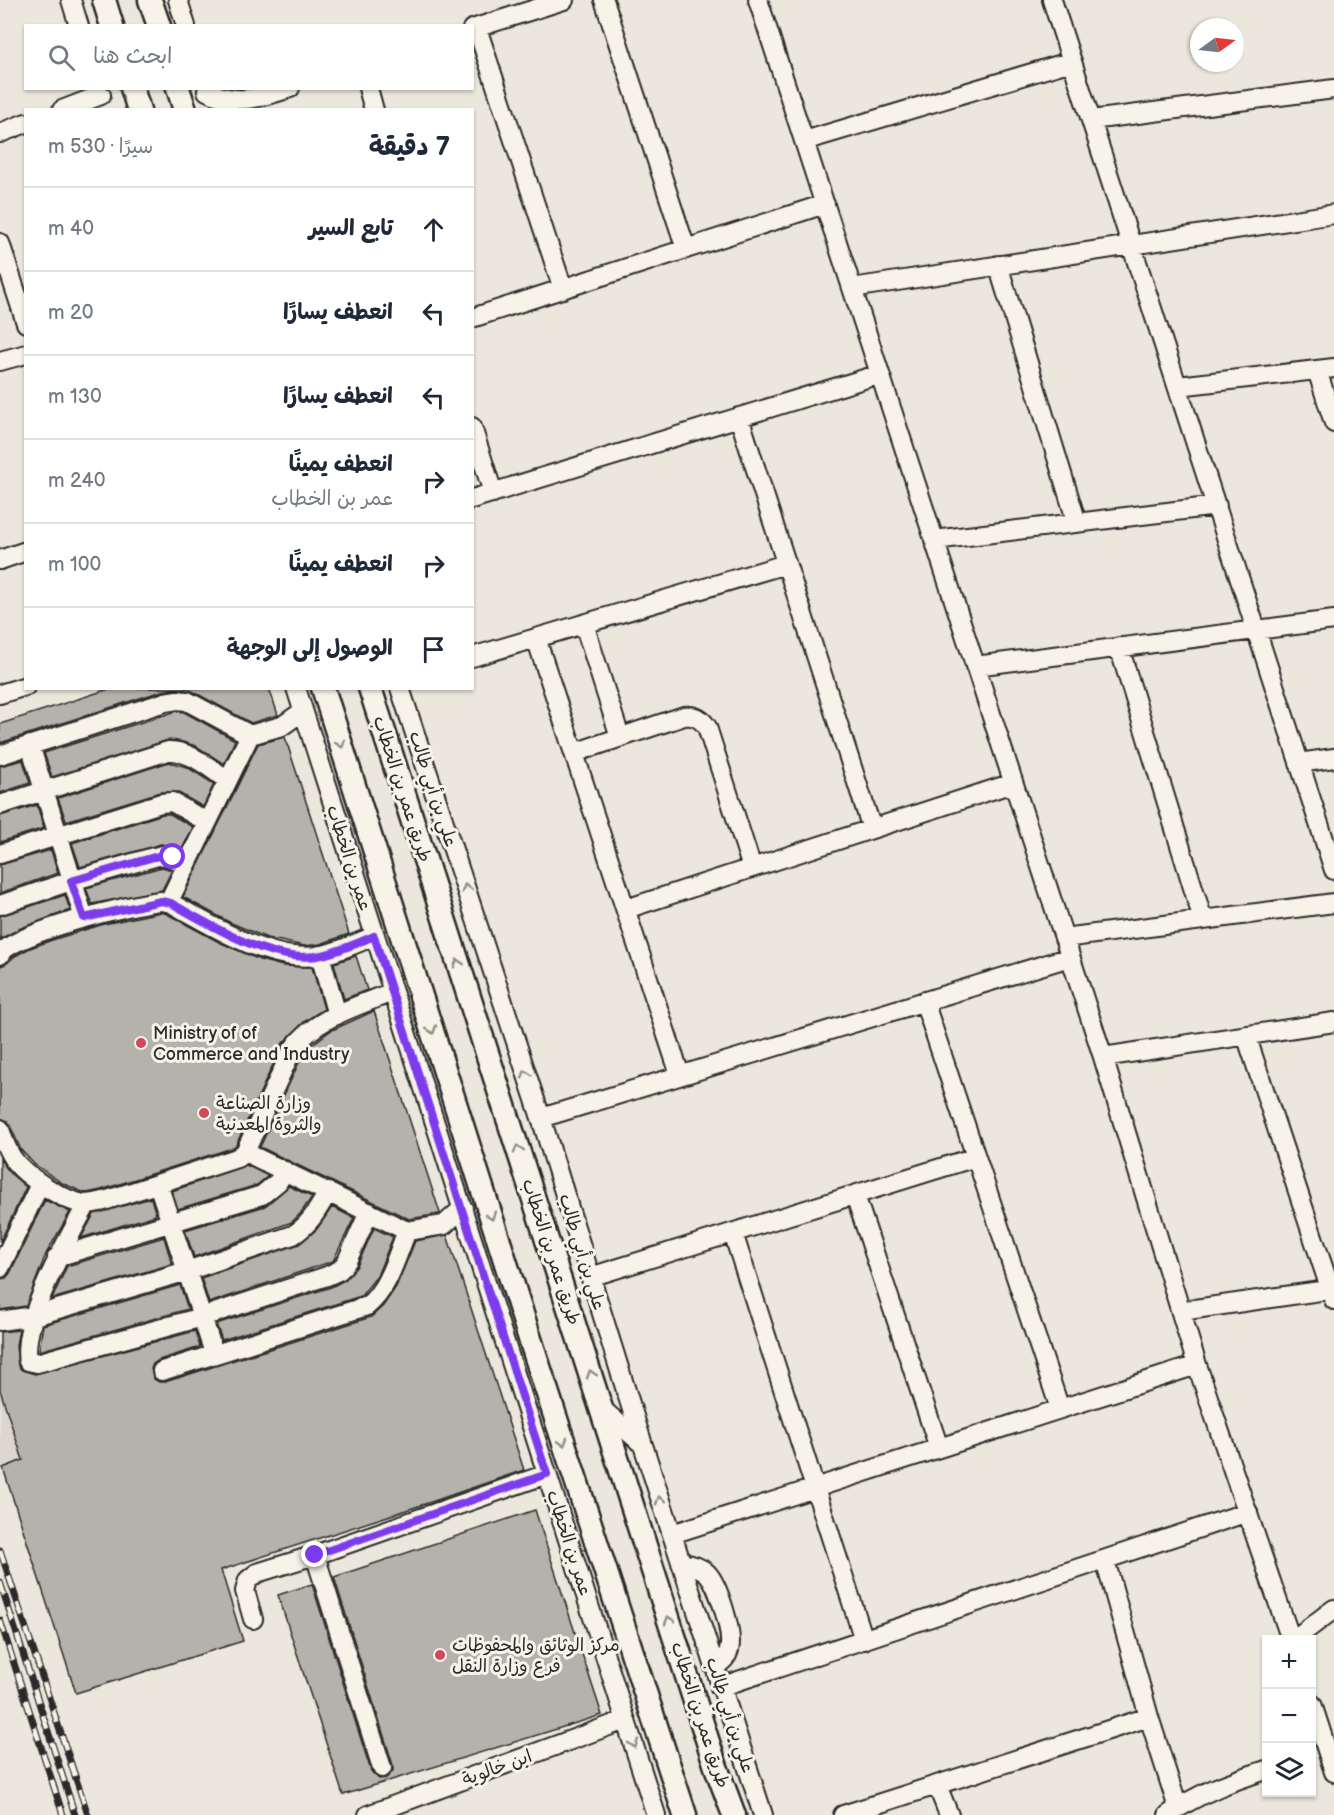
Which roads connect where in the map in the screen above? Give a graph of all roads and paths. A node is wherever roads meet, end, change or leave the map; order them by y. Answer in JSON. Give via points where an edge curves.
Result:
{"nodes":[{"id":1,"x":71,"y":0,"type":"edge"},
{"id":2,"x":104,"y":0,"type":"edge"},
{"id":3,"x":150,"y":0,"type":"edge"},
{"id":4,"x":178,"y":0,"type":"edge"},
{"id":5,"x":564,"y":0,"type":"edge"},
{"id":6,"x":604,"y":0,"type":"edge"},
{"id":7,"x":758,"y":0,"type":"edge"},
{"id":8,"x":1052,"y":0,"type":"edge"},
{"id":9,"x":78,"y":24,"type":"edge"},
{"id":10,"x":111,"y":24,"type":"edge"},
{"id":11,"x":158,"y":24,"type":"edge"},
{"id":12,"x":185,"y":24,"type":"edge"},
{"id":13,"x":475,"y":29,"type":"edge"},
{"id":14,"x":1072,"y":61,"type":"junction"},
{"id":15,"x":1334,"y":89,"type":"edge"},
{"id":16,"x":133,"y":90,"type":"edge"},
{"id":17,"x":179,"y":90,"type":"edge"},
{"id":18,"x":206,"y":90,"type":"edge"},
{"id":19,"x":283,"y":90,"type":"edge"},
{"id":20,"x":369,"y":90,"type":"edge"},
{"id":21,"x":102,"y":98,"type":"edge"},
{"id":22,"x":69,"y":108,"type":"edge"},
{"id":23,"x":138,"y":108,"type":"edge"},
{"id":24,"x":184,"y":108,"type":"edge"},
{"id":25,"x":212,"y":108,"type":"edge"},
{"id":26,"x":373,"y":108,"type":"edge"},
{"id":27,"x":1091,"y":120,"type":"junction"},
{"id":28,"x":24,"y":124,"type":"edge"},
{"id":29,"x":0,"y":133,"type":"edge"},
{"id":30,"x":804,"y":141,"type":"junction"},
{"id":31,"x":825,"y":204,"type":"junction"},
{"id":32,"x":1334,"y":214,"type":"edge"},
{"id":33,"x":0,"y":243,"type":"edge"},
{"id":34,"x":1132,"y":245,"type":"junction"},
{"id":35,"x":687,"y":249,"type":"junction"},
{"id":36,"x":998,"y":265,"type":"junction"},
{"id":37,"x":852,"y":288,"type":"junction"},
{"id":38,"x":563,"y":289,"type":"junction"},
{"id":39,"x":24,"y":317,"type":"edge"},
{"id":40,"x":474,"y":317,"type":"edge"},
{"id":41,"x":24,"y":355,"type":"edge"},
{"id":42,"x":0,"y":361,"type":"edge"},
{"id":43,"x":1326,"y":369,"type":"edge"},
{"id":44,"x":880,"y":374,"type":"junction"},
{"id":45,"x":1178,"y":386,"type":"junction"},
{"id":46,"x":739,"y":417,"type":"junction"},
{"id":47,"x":1334,"y":423,"type":"edge"},
{"id":48,"x":474,"y":433,"type":"edge"},
{"id":49,"x":493,"y":493,"type":"junction"},
{"id":50,"x":474,"y":498,"type":"edge"},
{"id":51,"x":1216,"y":506,"type":"junction"},
{"id":52,"x":1077,"y":523,"type":"junction"},
{"id":53,"x":934,"y":540,"type":"junction"},
{"id":54,"x":24,"y":552,"type":"edge"},
{"id":55,"x":0,"y":560,"type":"edge"},
{"id":56,"x":786,"y":564,"type":"junction"},
{"id":57,"x":1334,"y":620,"type":"edge"},
{"id":58,"x":584,"y":624,"type":"junction"},
{"id":59,"x":1257,"y":630,"type":"junction"},
{"id":60,"x":536,"y":638,"type":"junction"},
{"id":61,"x":1119,"y":647,"type":"junction"},
{"id":62,"x":474,"y":656,"type":"edge"},
{"id":63,"x":975,"y":666,"type":"junction"},
{"id":64,"x":24,"y":687,"type":"edge"},
{"id":65,"x":297,"y":690,"type":"edge"},
{"id":66,"x":324,"y":690,"type":"edge"},
{"id":67,"x":371,"y":690,"type":"edge"},
{"id":68,"x":401,"y":690,"type":"edge"},
{"id":69,"x":0,"y":694,"type":"edge"},
{"id":70,"x":303,"y":711,"type":"junction"},
{"id":71,"x":250,"y":735,"type":"junction"},
{"id":72,"x":620,"y":737,"type":"junction"},
{"id":73,"x":30,"y":746,"type":"junction"},
{"id":74,"x":574,"y":753,"type":"junction"},
{"id":75,"x":0,"y":755,"type":"edge"},
{"id":76,"x":1334,"y":758,"type":"edge"},
{"id":77,"x":1299,"y":763,"type":"junction"},
{"id":78,"x":228,"y":780,"type":"junction"},
{"id":79,"x":1013,"y":783,"type":"junction"},
{"id":80,"x":45,"y":792,"type":"junction"},
{"id":81,"x":0,"y":805,"type":"edge"},
{"id":82,"x":207,"y":822,"type":"junction"},
{"id":83,"x":872,"y":829,"type":"junction"},
{"id":84,"x":58,"y":835,"type":"junction"},
{"id":85,"x":0,"y":855,"type":"edge"},
{"id":86,"x":187,"y":863,"type":"junction"},
{"id":87,"x":752,"y":868,"type":"junction"},
{"id":88,"x":1334,"y":870,"type":"edge"},
{"id":89,"x":71,"y":881,"type":"junction"},
{"id":90,"x":172,"y":895,"type":"dead end"},
{"id":91,"x":1334,"y":903,"type":"edge"},
{"id":92,"x":0,"y":905,"type":"edge"},
{"id":93,"x":626,"y":909,"type":"junction"},
{"id":94,"x":84,"y":918,"type":"junction"},
{"id":95,"x":1203,"y":920,"type":"junction"},
{"id":96,"x":374,"y":936,"type":"junction"},
{"id":97,"x":1064,"y":938,"type":"junction"},
{"id":98,"x":1,"y":952,"type":"edge"},
{"id":99,"x":320,"y":956,"type":"junction"},
{"id":100,"x":1070,"y":957,"type":"junction"},
{"id":101,"x":392,"y":992,"type":"junction"},
{"id":102,"x":924,"y":1001,"type":"junction"},
{"id":103,"x":337,"y":1015,"type":"junction"},
{"id":104,"x":1334,"y":1022,"type":"edge"},
{"id":105,"x":1246,"y":1035,"type":"junction"},
{"id":106,"x":1103,"y":1057,"type":"junction"},
{"id":107,"x":681,"y":1075,"type":"junction"},
{"id":108,"x":541,"y":1118,"type":"junction"},
{"id":109,"x":0,"y":1129,"type":"edge"},
{"id":110,"x":245,"y":1152,"type":"junction"},
{"id":111,"x":976,"y":1157,"type":"junction"},
{"id":112,"x":285,"y":1171,"type":"junction"},
{"id":113,"x":40,"y":1184,"type":"junction"},
{"id":114,"x":158,"y":1184,"type":"junction"},
{"id":115,"x":328,"y":1192,"type":"junction"},
{"id":116,"x":855,"y":1195,"type":"junction"},
{"id":117,"x":87,"y":1204,"type":"junction"},
{"id":118,"x":463,"y":1208,"type":"junction"},
{"id":119,"x":369,"y":1212,"type":"junction"},
{"id":120,"x":171,"y":1222,"type":"junction"},
{"id":121,"x":407,"y":1231,"type":"junction"},
{"id":122,"x":733,"y":1233,"type":"junction"},
{"id":123,"x":57,"y":1257,"type":"junction"},
{"id":124,"x":0,"y":1268,"type":"edge"},
{"id":125,"x":187,"y":1271,"type":"junction"},
{"id":126,"x":591,"y":1277,"type":"junction"},
{"id":127,"x":1333,"y":1293,"type":"edge"},
{"id":128,"x":1181,"y":1311,"type":"junction"},
{"id":129,"x":34,"y":1316,"type":"junction"},
{"id":130,"x":202,"y":1317,"type":"junction"},
{"id":131,"x":0,"y":1321,"type":"edge"},
{"id":132,"x":531,"y":1342,"type":"junction"},
{"id":133,"x":213,"y":1353,"type":"junction"},
{"id":134,"x":1197,"y":1365,"type":"junction"},
{"id":135,"x":162,"y":1371,"type":"dead end"},
{"id":136,"x":518,"y":1381,"type":"junction"},
{"id":137,"x":602,"y":1409,"type":"junction"},
{"id":138,"x":1060,"y":1409,"type":"junction"},
{"id":139,"x":643,"y":1445,"type":"junction"},
{"id":140,"x":939,"y":1448,"type":"junction"},
{"id":141,"x":547,"y":1474,"type":"junction"},
{"id":142,"x":815,"y":1488,"type":"junction"},
{"id":143,"x":1248,"y":1512,"type":"junction"},
{"id":144,"x":672,"y":1534,"type":"junction"},
{"id":145,"x":315,"y":1555,"type":"junction"},
{"id":146,"x":1105,"y":1560,"type":"junction"},
{"id":147,"x":681,"y":1563,"type":"junction"},
{"id":148,"x":1334,"y":1610,"type":"edge"},
{"id":149,"x":253,"y":1619,"type":"dead end"},
{"id":150,"x":1290,"y":1635,"type":"edge"},
{"id":151,"x":1299,"y":1635,"type":"edge"},
{"id":152,"x":864,"y":1640,"type":"junction"},
{"id":153,"x":714,"y":1668,"type":"junction"},
{"id":154,"x":720,"y":1687,"type":"junction"},
{"id":155,"x":1149,"y":1716,"type":"junction"},
{"id":156,"x":626,"y":1720,"type":"junction"},
{"id":157,"x":1316,"y":1734,"type":"edge"},
{"id":158,"x":1319,"y":1752,"type":"edge"},
{"id":159,"x":382,"y":1768,"type":"dead end"},
{"id":160,"x":642,"y":1769,"type":"junction"},
{"id":161,"x":1262,"y":1771,"type":"edge"},
{"id":162,"x":1334,"y":1772,"type":"edge"},
{"id":163,"x":937,"y":1785,"type":"junction"},
{"id":164,"x":681,"y":1805,"type":"edge"},
{"id":165,"x":1173,"y":1811,"type":"edge"},
{"id":166,"x":369,"y":1815,"type":"edge"},
{"id":167,"x":656,"y":1815,"type":"edge"},
{"id":168,"x":734,"y":1815,"type":"edge"},
{"id":169,"x":764,"y":1815,"type":"edge"},
{"id":170,"x":843,"y":1815,"type":"edge"},
{"id":171,"x":949,"y":1815,"type":"edge"}],
"edges":[{"from":1,"to":9,"type":"street"},
{"from":2,"to":10,"type":"main road"},
{"from":3,"to":11,"type":"main road"},
{"from":4,"to":12,"type":"street"},
{"from":5,"to":13,"type":"street"},
{"from":6,"to":35,"type":"street"},
{"from":7,"to":30,"type":"street"},
{"from":8,"to":14,"type":"street"},
{"from":13,"to":38,"type":"street"},
{"from":14,"to":27,"type":"street"},
{"from":14,"to":30,"type":"street"},
{"from":15,"to":27,"type":"street"},
{"from":16,"to":23,"type":"main road"},
{"from":17,"to":24,"type":"main road"},
{"from":18,"to":19,"type":"street","via":[[226,99],[247,100]]},
{"from":18,"to":25,"type":"street"},
{"from":20,"to":26,"type":"street"},
{"from":21,"to":22,"type":"street"},
{"from":27,"to":34,"type":"street"},
{"from":28,"to":29,"type":"street"},
{"from":30,"to":31,"type":"street"},
{"from":31,"to":35,"type":"street"},
{"from":31,"to":37,"type":"street"},
{"from":32,"to":34,"type":"street"},
{"from":33,"to":39,"type":"street"},
{"from":34,"to":36,"type":"street"},
{"from":34,"to":45,"type":"street"},
{"from":35,"to":38,"type":"street"},
{"from":36,"to":37,"type":"street"},
{"from":36,"to":52,"type":"street"},
{"from":37,"to":44,"type":"street"},
{"from":38,"to":40,"type":"street"},
{"from":41,"to":42,"type":"street"},
{"from":43,"to":45,"type":"street"},
{"from":43,"to":47,"type":"street"},
{"from":44,"to":46,"type":"street"},
{"from":44,"to":53,"type":"street"},
{"from":45,"to":51,"type":"street"},
{"from":46,"to":49,"type":"street"},
{"from":46,"to":56,"type":"street"},
{"from":48,"to":49,"type":"street"},
{"from":49,"to":50,"type":"street"},
{"from":51,"to":52,"type":"street"},
{"from":51,"to":59,"type":"street"},
{"from":52,"to":53,"type":"street"},
{"from":53,"to":63,"type":"street"},
{"from":54,"to":55,"type":"street"},
{"from":56,"to":58,"type":"street"},
{"from":56,"to":83,"type":"street"},
{"from":57,"to":59,"type":"street"},
{"from":58,"to":60,"type":"street"},
{"from":58,"to":72,"type":"street"},
{"from":59,"to":61,"type":"street"},
{"from":59,"to":77,"type":"street"},
{"from":60,"to":62,"type":"street"},
{"from":60,"to":74,"type":"street"},
{"from":61,"to":63,"type":"street"},
{"from":61,"to":95,"type":"street"},
{"from":63,"to":79,"type":"street"},
{"from":64,"to":69,"type":"street"},
{"from":65,"to":70,"type":"street","name":"عمر بن الخطاب"},
{"from":66,"to":132,"type":"main road","one_way":true},
{"from":137,"to":67,"type":"main road","name":"طريق عمر بن الخطاب","one_way":true},
{"from":108,"to":68,"type":"street","name":"علي بن أبي طالب","one_way":true},
{"from":70,"to":71,"type":"street","via":[[282,726]]},
{"from":70,"to":96,"type":"street","name":"عمر بن الخطاب"},
{"from":71,"to":73,"type":"street","via":[[187,701],[177,700]]},
{"from":71,"to":78,"type":"street"},
{"from":72,"to":74,"type":"street"},
{"from":72,"to":87,"type":"street","via":[[684,716],[704,722]]},
{"from":73,"to":75,"type":"street"},
{"from":73,"to":80,"type":"street"},
{"from":74,"to":93,"type":"street"},
{"from":76,"to":77,"type":"street"},
{"from":77,"to":88,"type":"street"},
{"from":78,"to":80,"type":"street","via":[[188,755],[168,751]]},
{"from":78,"to":82,"type":"street"},
{"from":79,"to":83,"type":"street"},
{"from":79,"to":97,"type":"street"},
{"from":80,"to":81,"type":"street"},
{"from":80,"to":84,"type":"street"},
{"from":82,"to":84,"type":"street","via":[[172,802]]},
{"from":82,"to":86,"type":"street"},
{"from":83,"to":87,"type":"street"},
{"from":84,"to":85,"type":"street"},
{"from":84,"to":89,"type":"street"},
{"from":86,"to":89,"type":"street","via":[[164,855]]},
{"from":86,"to":90,"type":"street"},
{"from":87,"to":93,"type":"street"},
{"from":89,"to":92,"type":"street"},
{"from":89,"to":94,"type":"street"},
{"from":91,"to":95,"type":"street"},
{"from":93,"to":107,"type":"street"},
{"from":94,"to":98,"type":"street","via":[[17,941]]},
{"from":94,"to":99,"type":"street","via":[[161,901],[257,946],[298,956]]},
{"from":95,"to":97,"type":"street"},
{"from":96,"to":99,"type":"street"},
{"from":96,"to":101,"type":"street","name":"عمر بن الخطاب"},
{"from":97,"to":100,"type":"street"},
{"from":99,"to":103,"type":"street"},
{"from":100,"to":102,"type":"street"},
{"from":100,"to":106,"type":"street"},
{"from":101,"to":103,"type":"street"},
{"from":101,"to":118,"type":"street","name":"عمر بن الخطاب"},
{"from":102,"to":107,"type":"street"},
{"from":102,"to":111,"type":"street"},
{"from":103,"to":110,"type":"street","via":[[299,1040],[292,1050]]},
{"from":104,"to":105,"type":"street"},
{"from":105,"to":106,"type":"street"},
{"from":105,"to":127,"type":"street"},
{"from":106,"to":128,"type":"street"},
{"from":107,"to":108,"type":"street"},
{"from":108,"to":126,"type":"street","name":"علي بن أبي طالب"},
{"from":109,"to":113,"type":"street","via":[[13,1159]]},
{"from":110,"to":112,"type":"street"},
{"from":110,"to":114,"type":"street"},
{"from":111,"to":116,"type":"street"},
{"from":111,"to":138,"type":"street"},
{"from":112,"to":115,"type":"street"},
{"from":112,"to":120,"type":"street","via":[[262,1195]]},
{"from":113,"to":117,"type":"street"},
{"from":113,"to":124,"type":"street"},
{"from":114,"to":117,"type":"street"},
{"from":114,"to":120,"type":"street"},
{"from":115,"to":119,"type":"street"},
{"from":115,"to":125,"type":"street","via":[[304,1229]]},
{"from":116,"to":122,"type":"street"},
{"from":116,"to":140,"type":"street"},
{"from":117,"to":123,"type":"street"},
{"from":118,"to":121,"type":"street","via":[[444,1225]]},
{"from":118,"to":136,"type":"street","name":"عمر بن الخطاب"},
{"from":119,"to":121,"type":"street"},
{"from":119,"to":130,"type":"street","via":[[340,1270]]},
{"from":120,"to":123,"type":"street"},
{"from":120,"to":125,"type":"street"},
{"from":121,"to":133,"type":"street","via":[[383,1288],[367,1306]]},
{"from":122,"to":126,"type":"street"},
{"from":122,"to":142,"type":"street"},
{"from":123,"to":129,"type":"street"},
{"from":125,"to":129,"type":"street"},
{"from":125,"to":130,"type":"street"},
{"from":126,"to":139,"type":"street","name":"علي بن أبي طالب"},
{"from":127,"to":128,"type":"street"},
{"from":128,"to":134,"type":"street"},
{"from":129,"to":130,"type":"street","via":[[26,1350],[28,1361],[37,1363]]},
{"from":129,"to":131,"type":"street"},
{"from":130,"to":133,"type":"street"},
{"from":132,"to":136,"type":"street"},
{"from":132,"to":164,"type":"main road","one_way":true},
{"from":133,"to":135,"type":"street"},
{"from":134,"to":138,"type":"street"},
{"from":134,"to":143,"type":"street"},
{"from":136,"to":141,"type":"street","name":"عمر بن الخطاب"},
{"from":137,"to":139,"type":"street"},
{"from":168,"to":137,"type":"main road","name":"طريق عمر بن الخطاب","one_way":true},
{"from":138,"to":140,"type":"street"},
{"from":144,"to":139,"type":"street","name":"علي بن أبي طالب","one_way":true},
{"from":140,"to":142,"type":"street"},
{"from":141,"to":145,"type":"street"},
{"from":141,"to":156,"type":"street","name":"عمر بن الخطاب"},
{"from":142,"to":144,"type":"street"},
{"from":142,"to":152,"type":"street"},
{"from":143,"to":146,"type":"street"},
{"from":143,"to":150,"type":"street"},
{"from":144,"to":147,"type":"street","name":"علي بن أبي طالب"},
{"from":145,"to":149,"type":"street","via":[[257,1573],[248,1580],[246,1591]]},
{"from":145,"to":159,"type":"street"},
{"from":146,"to":152,"type":"street"},
{"from":146,"to":155,"type":"street"},
{"from":147,"to":153,"type":"street","name":"علي بن أبي طالب"},
{"from":147,"to":153,"type":"street","via":[[708,1574],[718,1593],[730,1641],[726,1657]]},
{"from":148,"to":151,"type":"street"},
{"from":152,"to":154,"type":"street"},
{"from":153,"to":154,"type":"street","name":"علي بن أبي طالب"},
{"from":154,"to":169,"type":"street","name":"علي بن أبي طالب"},
{"from":155,"to":163,"type":"street"},
{"from":155,"to":165,"type":"street"},
{"from":156,"to":160,"type":"street","name":"عمر بن الخطاب","one_way":true},
{"from":156,"to":166,"type":"street","name":"ابن خالوية"},
{"from":157,"to":158,"type":"street"},
{"from":158,"to":162,"type":"street"},
{"from":160,"to":164,"type":"street"},
{"from":160,"to":167,"type":"street","name":"عمر بن الخطاب"},
{"from":161,"to":165,"type":"street","via":[[1228,1783]]},
{"from":163,"to":170,"type":"street"},
{"from":163,"to":171,"type":"street"}]}
